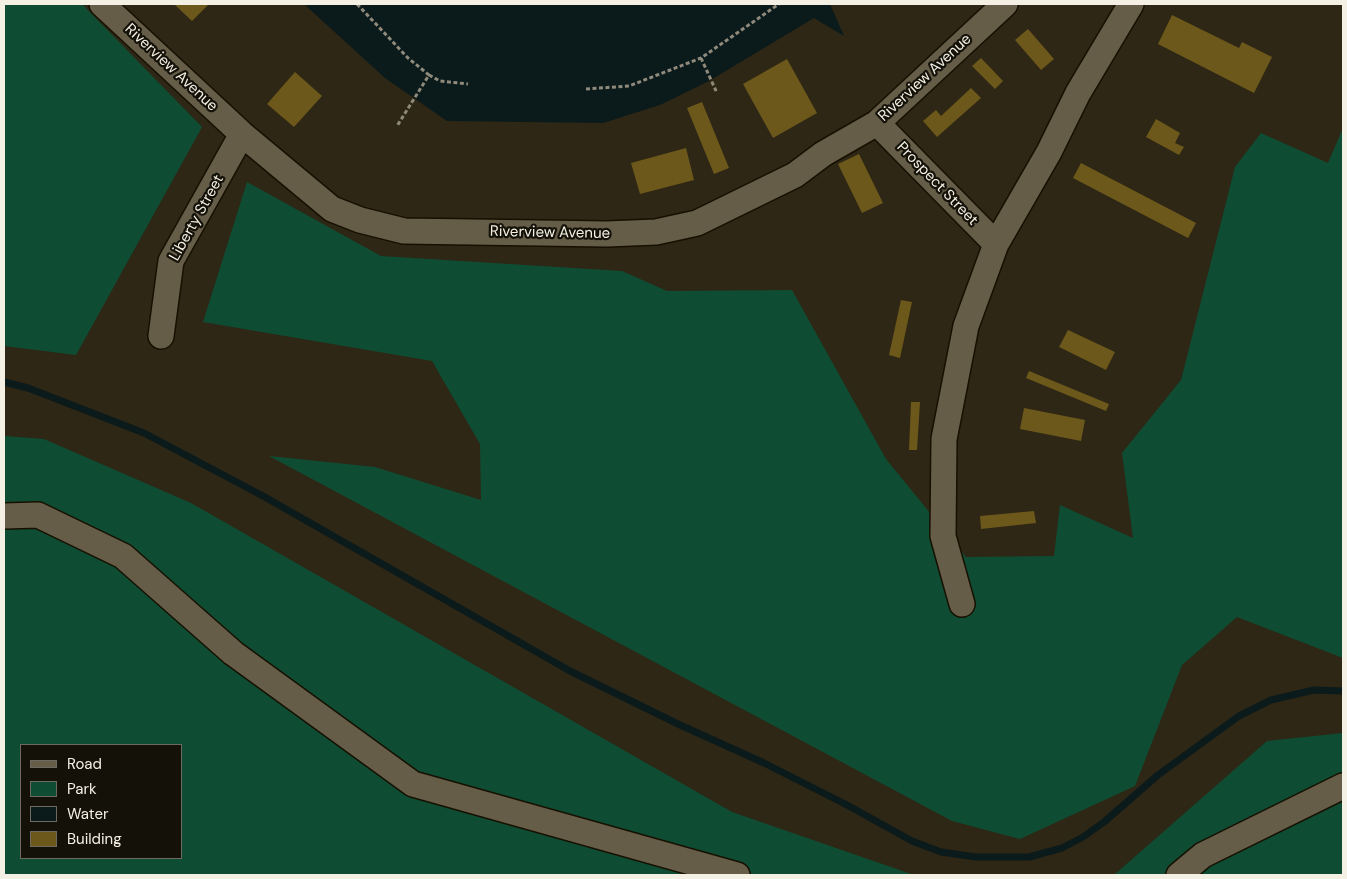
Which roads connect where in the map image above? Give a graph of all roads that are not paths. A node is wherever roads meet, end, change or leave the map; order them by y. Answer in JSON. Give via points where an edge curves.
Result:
{"nodes":[{"id":1,"x":102,"y":4,"type":"edge"},
{"id":2,"x":1005,"y":4,"type":"edge"},
{"id":3,"x":1131,"y":4,"type":"edge"},
{"id":4,"x":877,"y":123,"type":"junction"},
{"id":5,"x":242,"y":134,"type":"junction"},
{"id":6,"x":996,"y":244,"type":"junction"},
{"id":7,"x":161,"y":336,"type":"dead end"},
{"id":8,"x":4,"y":516,"type":"edge"},
{"id":9,"x":962,"y":604,"type":"dead end"},
{"id":10,"x":1343,"y":786,"type":"edge"},
{"id":11,"x":736,"y":875,"type":"edge"},
{"id":12,"x":1179,"y":875,"type":"edge"}],
"edges":[{"from":1,"to":5,"type":"street","name":"Riverview Avenue"},
{"from":2,"to":4,"type":"street","name":"Riverview Avenue"},
{"from":3,"to":6,"type":"street","via":[[1078,93],[1049,152]]},
{"from":4,"to":5,"type":"street","name":"Riverview Avenue","via":[[823,154],[795,175],[696,223],[656,232],[607,234],[404,231],[360,220],[332,209]]},
{"from":4,"to":6,"type":"street","name":"Prospect Street"},
{"from":5,"to":7,"type":"street","name":"Liberty Street","via":[[171,261]]},
{"from":6,"to":9,"type":"street","via":[[966,326],[944,439],[943,536]]},
{"from":8,"to":11,"type":"street","via":[[38,515],[123,556],[233,653],[413,784]]},
{"from":10,"to":12,"type":"street","via":[[1203,855]]}]}
